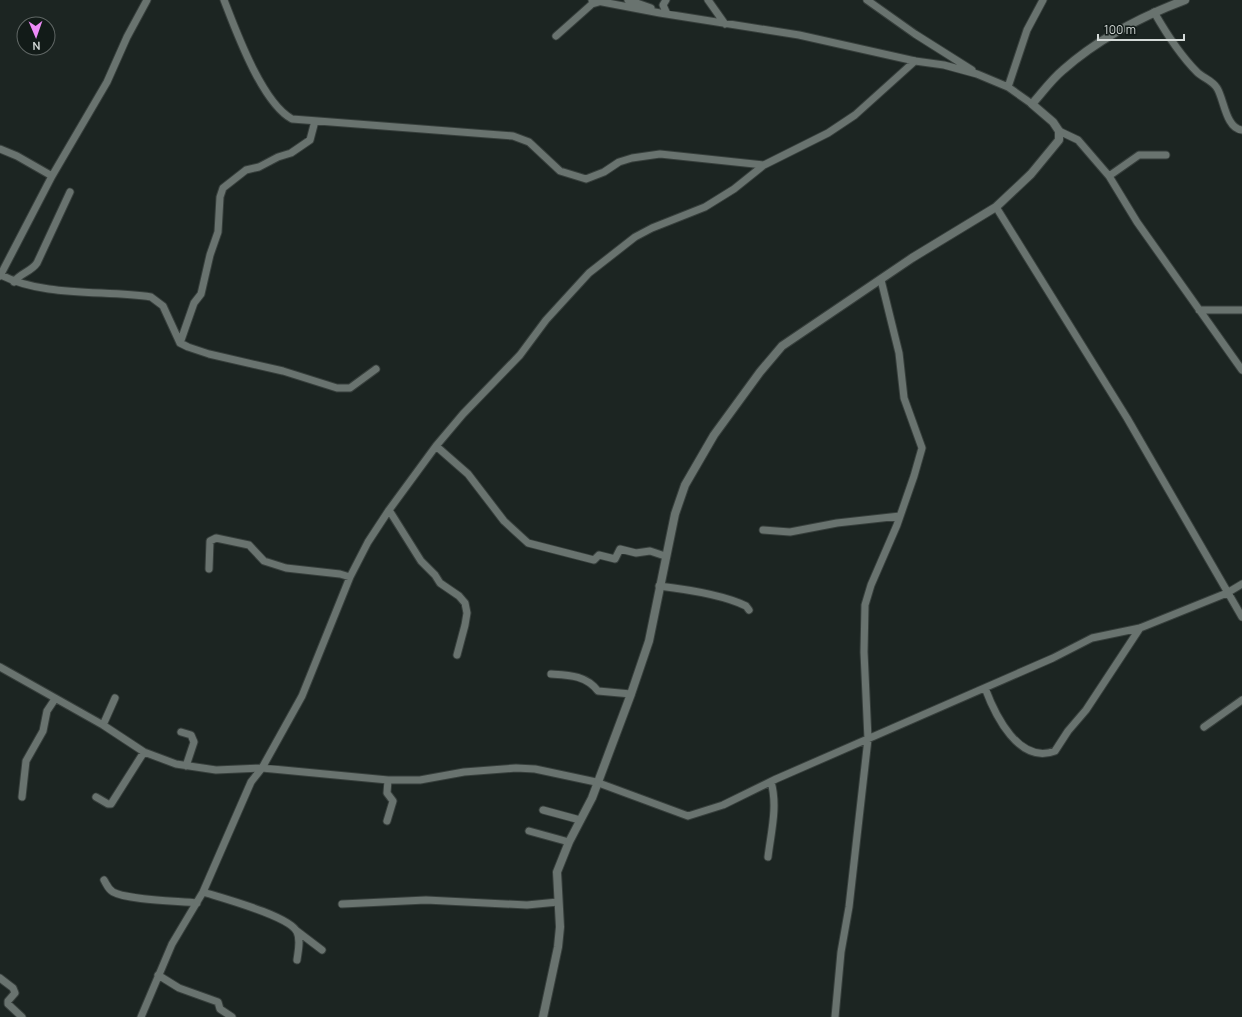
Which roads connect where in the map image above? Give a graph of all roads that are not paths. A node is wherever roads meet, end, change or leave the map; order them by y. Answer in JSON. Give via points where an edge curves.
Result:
{"nodes":[{"id":1,"x":147,"y":0,"type":"edge"},
{"id":2,"x":224,"y":0,"type":"edge"},
{"id":3,"x":592,"y":0,"type":"edge"},
{"id":4,"x":628,"y":0,"type":"edge"},
{"id":5,"x":666,"y":0,"type":"edge"},
{"id":6,"x":708,"y":0,"type":"edge"},
{"id":7,"x":867,"y":0,"type":"edge"},
{"id":8,"x":1043,"y":0,"type":"edge"},
{"id":9,"x":1185,"y":0,"type":"edge"},
{"id":10,"x":600,"y":2,"type":"junction"},
{"id":11,"x":1154,"y":12,"type":"junction"},
{"id":12,"x":663,"y":14,"type":"junction"},
{"id":13,"x":725,"y":24,"type":"junction"},
{"id":14,"x":556,"y":36,"type":"dead end"},
{"id":15,"x":915,"y":61,"type":"junction"},
{"id":16,"x":977,"y":74,"type":"junction"},
{"id":17,"x":1008,"y":87,"type":"junction"},
{"id":18,"x":1032,"y":104,"type":"junction"},
{"id":19,"x":315,"y":121,"type":"junction"},
{"id":20,"x":1242,"y":130,"type":"edge"},
{"id":21,"x":1059,"y":131,"type":"junction"},
{"id":22,"x":0,"y":149,"type":"edge"},
{"id":23,"x":1166,"y":156,"type":"dead end"},
{"id":24,"x":764,"y":165,"type":"junction"},
{"id":25,"x":52,"y":176,"type":"junction"},
{"id":26,"x":1109,"y":176,"type":"junction"},
{"id":27,"x":70,"y":192,"type":"dead end"},
{"id":28,"x":996,"y":207,"type":"junction"},
{"id":29,"x":0,"y":276,"type":"edge"},
{"id":30,"x":881,"y":280,"type":"junction"},
{"id":31,"x":14,"y":282,"type":"junction"},
{"id":32,"x":1199,"y":310,"type":"junction"},
{"id":33,"x":1242,"y":310,"type":"edge"},
{"id":34,"x":180,"y":343,"type":"junction"},
{"id":35,"x":376,"y":369,"type":"dead end"},
{"id":36,"x":1242,"y":370,"type":"edge"},
{"id":37,"x":436,"y":446,"type":"junction"},
{"id":38,"x":389,"y":510,"type":"junction"},
{"id":39,"x":900,"y":516,"type":"junction"},
{"id":40,"x":763,"y":530,"type":"dead end"},
{"id":41,"x":665,"y":556,"type":"junction"},
{"id":42,"x":209,"y":569,"type":"dead end"},
{"id":43,"x":350,"y":577,"type":"junction"},
{"id":44,"x":1242,"y":584,"type":"edge"},
{"id":45,"x":659,"y":586,"type":"junction"},
{"id":46,"x":1227,"y":593,"type":"junction"},
{"id":47,"x":748,"y":610,"type":"dead end"},
{"id":48,"x":1242,"y":617,"type":"edge"},
{"id":49,"x":1140,"y":628,"type":"junction"},
{"id":50,"x":457,"y":655,"type":"dead end"},
{"id":51,"x":0,"y":668,"type":"edge"},
{"id":52,"x":551,"y":674,"type":"dead end"},
{"id":53,"x":985,"y":688,"type":"junction"},
{"id":54,"x":631,"y":694,"type":"junction"},
{"id":55,"x":115,"y":698,"type":"dead end"},
{"id":56,"x":55,"y":699,"type":"junction"},
{"id":57,"x":1242,"y":700,"type":"edge"},
{"id":58,"x":103,"y":725,"type":"junction"},
{"id":59,"x":1204,"y":727,"type":"dead end"},
{"id":60,"x":181,"y":732,"type":"dead end"},
{"id":61,"x":868,"y":739,"type":"junction"},
{"id":62,"x":144,"y":752,"type":"junction"},
{"id":63,"x":186,"y":766,"type":"junction"},
{"id":64,"x":262,"y":768,"type":"junction"},
{"id":65,"x":388,"y":780,"type":"junction"},
{"id":66,"x":596,"y":782,"type":"junction"},
{"id":67,"x":771,"y":782,"type":"junction"},
{"id":68,"x":22,"y":797,"type":"dead end"},
{"id":69,"x":96,"y":797,"type":"dead end"},
{"id":70,"x":543,"y":810,"type":"dead end"},
{"id":71,"x":387,"y":820,"type":"dead end"},
{"id":72,"x":580,"y":820,"type":"junction"},
{"id":73,"x":529,"y":831,"type":"dead end"},
{"id":74,"x":569,"y":842,"type":"junction"},
{"id":75,"x":768,"y":857,"type":"dead end"},
{"id":76,"x":104,"y":880,"type":"dead end"},
{"id":77,"x":203,"y":892,"type":"junction"},
{"id":78,"x":558,"y":902,"type":"junction"},
{"id":79,"x":197,"y":903,"type":"junction"},
{"id":80,"x":342,"y":904,"type":"dead end"},
{"id":81,"x":297,"y":931,"type":"junction"},
{"id":82,"x":322,"y":950,"type":"dead end"},
{"id":83,"x":297,"y":960,"type":"dead end"},
{"id":84,"x":158,"y":975,"type":"junction"},
{"id":85,"x":0,"y":978,"type":"edge"},
{"id":86,"x":22,"y":1017,"type":"edge"},
{"id":87,"x":141,"y":1017,"type":"edge"},
{"id":88,"x":232,"y":1017,"type":"edge"},
{"id":89,"x":543,"y":1017,"type":"edge"},
{"id":90,"x":835,"y":1017,"type":"edge"}],
"edges":[{"from":1,"to":25,"type":"street","via":[[107,82]]},
{"from":2,"to":19,"type":"street","via":[[260,82],[280,110],[292,119]]},
{"from":3,"to":10,"type":"street"},
{"from":4,"to":12,"type":"street"},
{"from":5,"to":12,"type":"street"},
{"from":6,"to":13,"type":"street"},
{"from":7,"to":16,"type":"street"},
{"from":8,"to":17,"type":"street","via":[[1027,30]]},
{"from":9,"to":11,"type":"street"},
{"from":10,"to":12,"type":"street"},
{"from":10,"to":14,"type":"street","via":[[592,4]]},
{"from":11,"to":18,"type":"street","via":[[1120,28],[1071,63]]},
{"from":11,"to":20,"type":"street","via":[[1164,30],[1197,72],[1217,88],[1222,106],[1233,126],[1236,130]]},
{"from":12,"to":13,"type":"street"},
{"from":13,"to":15,"type":"street","via":[[799,35]]},
{"from":15,"to":16,"type":"street","via":[[944,65]]},
{"from":15,"to":24,"type":"street","via":[[855,115],[828,133]]},
{"from":16,"to":17,"type":"street"},
{"from":17,"to":18,"type":"street"},
{"from":18,"to":21,"type":"street","via":[[1053,122]]},
{"from":19,"to":24,"type":"street","via":[[513,136],[529,142],[560,171],[586,179],[599,175],[619,162],[660,154]]},
{"from":19,"to":34,"type":"street","via":[[310,140],[291,154],[246,170],[223,188],[218,232],[201,294],[194,303]]},
{"from":21,"to":26,"type":"street","via":[[1078,140]]},
{"from":21,"to":28,"type":"street","via":[[1059,140],[1053,149]]},
{"from":22,"to":25,"type":"street"},
{"from":23,"to":26,"type":"street","via":[[1139,155]]},
{"from":24,"to":37,"type":"street","via":[[734,189],[704,206],[635,237],[589,273],[546,320],[520,355]]},
{"from":25,"to":29,"type":"street"},
{"from":26,"to":32,"type":"street","via":[[1137,222]]},
{"from":27,"to":31,"type":"street","via":[[34,269],[17,277]]},
{"from":28,"to":30,"type":"street"},
{"from":28,"to":46,"type":"street","via":[[1127,418]]},
{"from":29,"to":31,"type":"street"},
{"from":30,"to":39,"type":"street","via":[[898,346],[904,398],[922,448]]},
{"from":30,"to":41,"type":"street","via":[[782,346],[760,372],[714,434],[685,485]]},
{"from":31,"to":34,"type":"street","via":[[54,289],[151,297],[163,306]]},
{"from":32,"to":33,"type":"street"},
{"from":32,"to":36,"type":"street"},
{"from":34,"to":35,"type":"street","via":[[209,354],[345,389]]},
{"from":37,"to":38,"type":"street"},
{"from":37,"to":41,"type":"street","via":[[468,474],[504,521],[528,543],[594,560],[599,555],[615,559],[620,550],[636,553],[650,551]]},
{"from":38,"to":43,"type":"street","via":[[368,542]]},
{"from":38,"to":50,"type":"street","via":[[421,561],[440,583],[459,596],[465,604],[465,626]]},
{"from":39,"to":40,"type":"street","via":[[837,523],[790,532]]},
{"from":39,"to":61,"type":"street","via":[[865,605],[864,652]]},
{"from":41,"to":45,"type":"street"},
{"from":42,"to":43,"type":"street","via":[[210,541],[216,538],[249,544],[264,561],[286,568]]},
{"from":43,"to":64,"type":"street","via":[[302,696]]},
{"from":44,"to":46,"type":"street"},
{"from":45,"to":47,"type":"street","via":[[731,601],[746,606]]},
{"from":45,"to":54,"type":"street","via":[[649,641]]},
{"from":46,"to":48,"type":"street"},
{"from":46,"to":49,"type":"street"},
{"from":49,"to":53,"type":"street","via":[[1092,638]]},
{"from":49,"to":53,"type":"street","via":[[1086,710],[1055,751],[1040,754],[1028,750],[1005,730]]},
{"from":51,"to":56,"type":"street"},
{"from":52,"to":54,"type":"street","via":[[582,678],[598,691]]},
{"from":53,"to":61,"type":"street"},
{"from":54,"to":66,"type":"street"},
{"from":55,"to":58,"type":"street"},
{"from":56,"to":58,"type":"street"},
{"from":56,"to":68,"type":"street","via":[[47,711],[43,731],[26,761]]},
{"from":57,"to":59,"type":"street"},
{"from":58,"to":62,"type":"street"},
{"from":60,"to":63,"type":"street","via":[[186,732],[193,739]]},
{"from":61,"to":67,"type":"street"},
{"from":61,"to":90,"type":"street"},
{"from":62,"to":63,"type":"street"},
{"from":62,"to":69,"type":"street","via":[[111,804]]},
{"from":63,"to":64,"type":"street","via":[[216,770]]},
{"from":64,"to":65,"type":"street"},
{"from":64,"to":77,"type":"street","via":[[251,782]]},
{"from":65,"to":66,"type":"street","via":[[420,780],[464,772],[516,768],[535,769]]},
{"from":65,"to":71,"type":"street","via":[[387,795],[393,801]]},
{"from":66,"to":67,"type":"street","via":[[688,816],[723,805]]},
{"from":66,"to":72,"type":"street","via":[[592,798]]},
{"from":67,"to":75,"type":"street","via":[[775,805]]},
{"from":70,"to":72,"type":"street"},
{"from":72,"to":74,"type":"street"},
{"from":73,"to":74,"type":"street"},
{"from":74,"to":78,"type":"street","via":[[557,872]]},
{"from":76,"to":79,"type":"street","via":[[108,888],[115,893],[146,899]]},
{"from":77,"to":79,"type":"street"},
{"from":77,"to":81,"type":"street","via":[[270,914],[292,925]]},
{"from":78,"to":80,"type":"street","via":[[527,905],[426,900]]},
{"from":78,"to":89,"type":"street","via":[[558,947]]},
{"from":79,"to":84,"type":"street","via":[[172,944]]},
{"from":81,"to":82,"type":"street"},
{"from":81,"to":83,"type":"street"},
{"from":84,"to":87,"type":"street"},
{"from":84,"to":88,"type":"street","via":[[179,988],[218,1002],[220,1009]]},
{"from":85,"to":86,"type":"street","via":[[13,988],[15,993],[8,1004]]}]}
